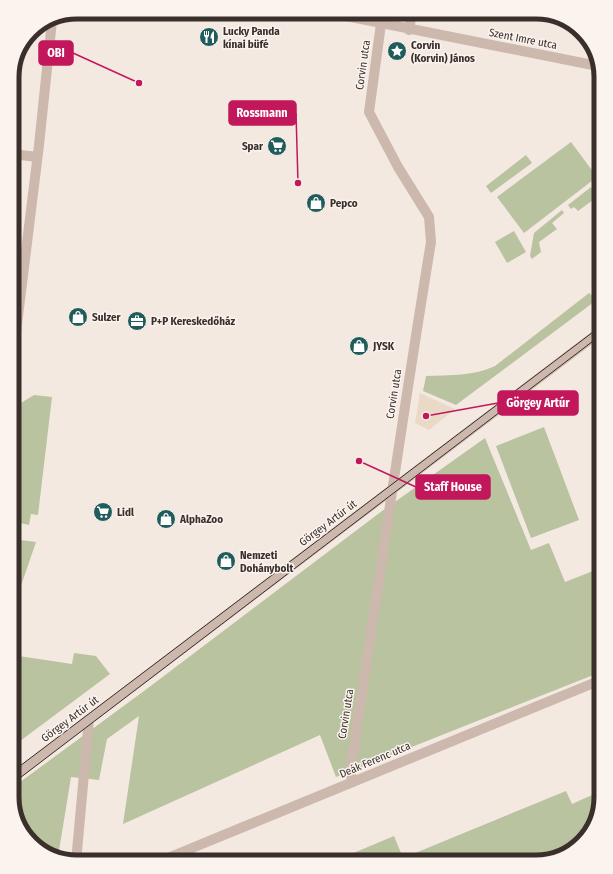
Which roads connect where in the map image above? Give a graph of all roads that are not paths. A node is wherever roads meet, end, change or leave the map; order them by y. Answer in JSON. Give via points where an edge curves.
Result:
{"nodes":[{"id":1,"x":358,"y":19,"type":"edge"},
{"id":2,"x":411,"y":19,"type":"edge"},
{"id":3,"x":381,"y":24,"type":"junction"},
{"id":4,"x":52,"y":25,"type":"edge"},
{"id":5,"x":409,"y":30,"type":"junction"},
{"id":6,"x":593,"y":65,"type":"edge"},
{"id":7,"x":19,"y":155,"type":"edge"},
{"id":8,"x":37,"y":157,"type":"junction"},
{"id":9,"x":19,"y":307,"type":"edge"},
{"id":10,"x":594,"y":336,"type":"edge"},
{"id":11,"x":393,"y":489,"type":"junction"},
{"id":12,"x":594,"y":683,"type":"edge"},
{"id":13,"x":89,"y":719,"type":"junction"},
{"id":14,"x":19,"y":773,"type":"edge"},
{"id":15,"x":353,"y":782,"type":"junction"},
{"id":16,"x":77,"y":855,"type":"edge"},
{"id":17,"x":175,"y":855,"type":"edge"}],
"edges":[{"from":1,"to":3,"type":"street","name":"Szent Imre utca"},
{"from":2,"to":5,"type":"street"},
{"from":3,"to":5,"type":"street","name":"Szent Imre utca"},
{"from":3,"to":11,"type":"street","name":"Corvin utca","via":[[369,112],[398,168],[429,217],[431,230]]},
{"from":4,"to":8,"type":"street"},
{"from":5,"to":6,"type":"street","name":"Szent Imre utca"},
{"from":7,"to":8,"type":"street"},
{"from":8,"to":9,"type":"street"},
{"from":10,"to":11,"type":"street","name":"Görgey Artúr út"},
{"from":11,"to":13,"type":"street","name":"Görgey Artúr út"},
{"from":11,"to":15,"type":"street","name":"Corvin utca","via":[[350,772]]},
{"from":12,"to":15,"type":"street","name":"Deák Ferenc utca"},
{"from":13,"to":14,"type":"street","name":"Görgey Artúr út"},
{"from":13,"to":16,"type":"street"},
{"from":15,"to":17,"type":"street","name":"Deák Ferenc utca"}]}
